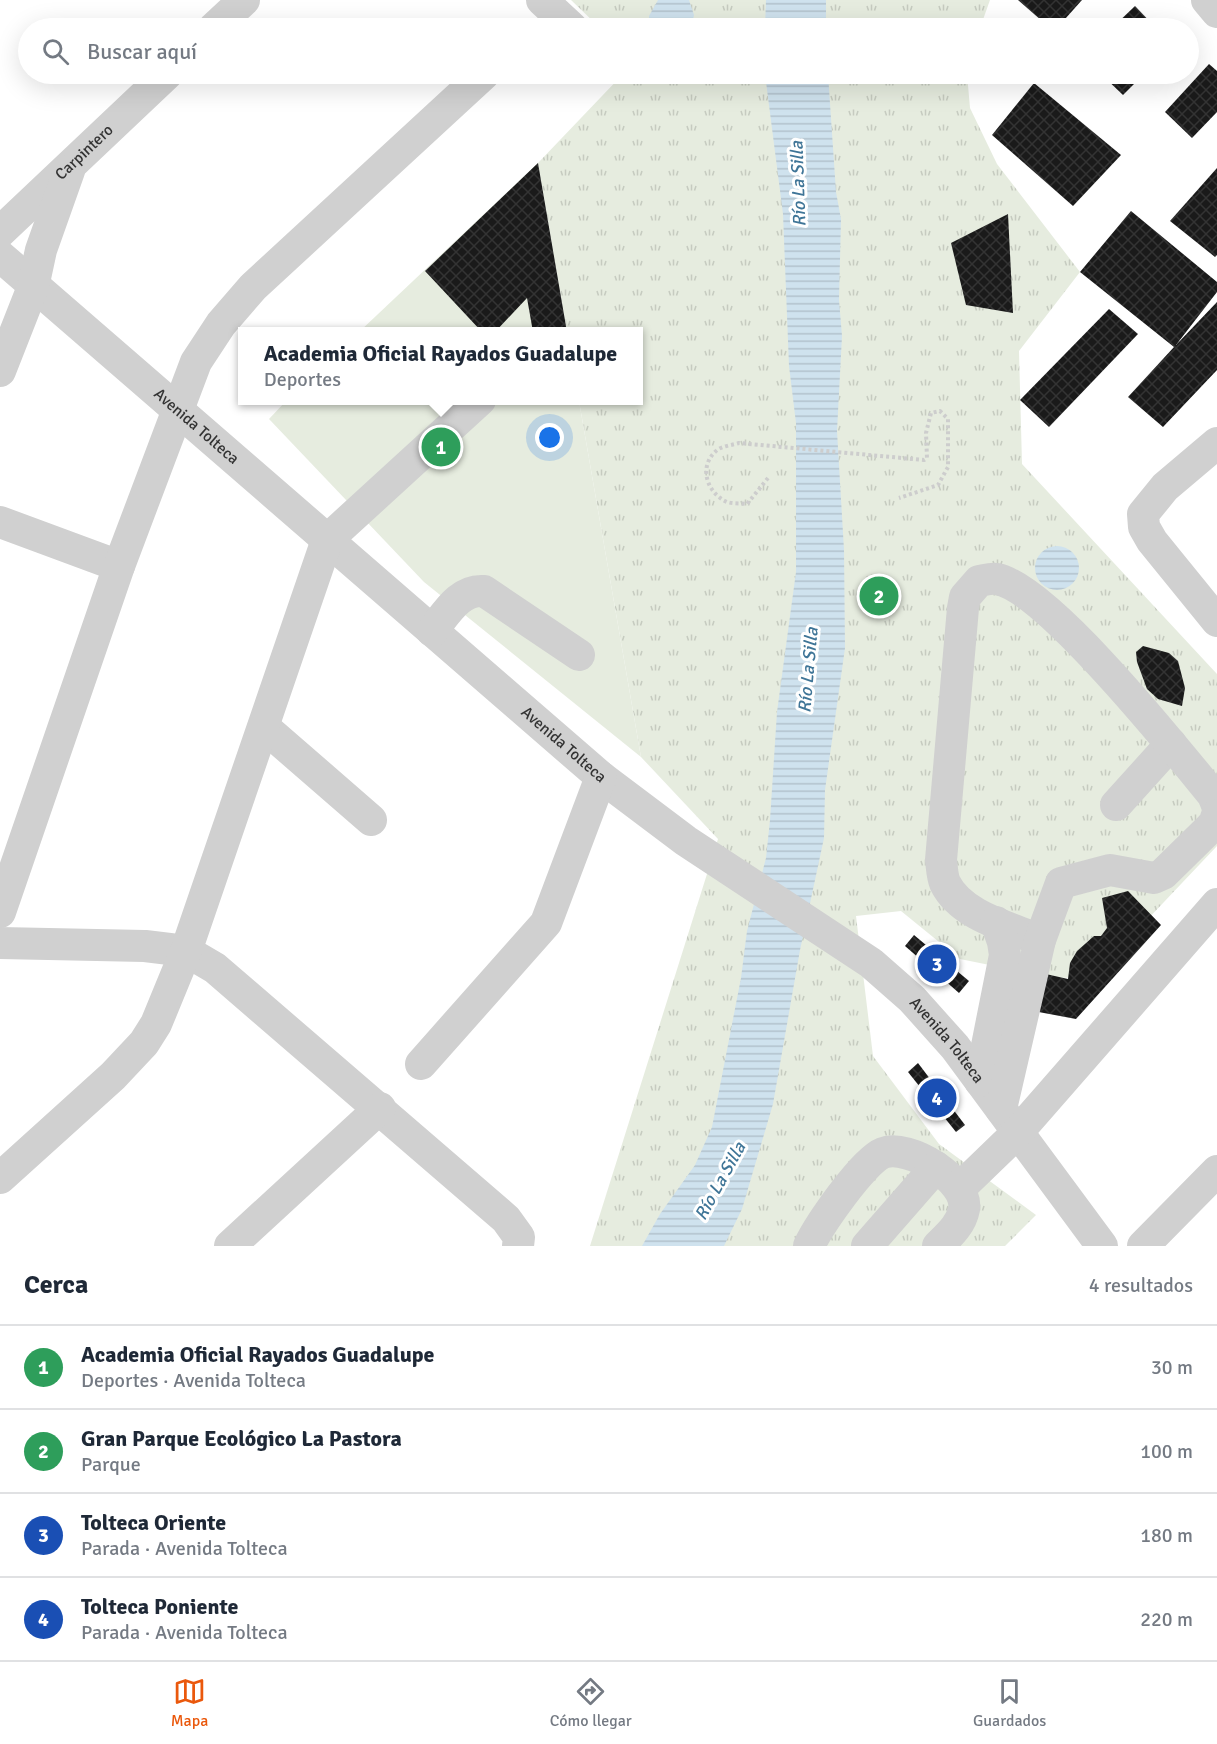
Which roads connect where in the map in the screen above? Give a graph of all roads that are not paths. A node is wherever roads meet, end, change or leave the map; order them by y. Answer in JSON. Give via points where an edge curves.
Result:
{"nodes":[{"id":1,"x":244,"y":0,"type":"edge"},
{"id":2,"x":1207,"y":0,"type":"edge"},
{"id":3,"x":1217,"y":12,"type":"edge"},
{"id":4,"x":225,"y":18,"type":"edge"},
{"id":5,"x":156,"y":84,"type":"edge"},
{"id":6,"x":473,"y":84,"type":"edge"},
{"id":7,"x":70,"y":166,"type":"junction"},
{"id":8,"x":0,"y":232,"type":"edge"},
{"id":9,"x":0,"y":256,"type":"edge"},
{"id":10,"x":33,"y":287,"type":"junction"},
{"id":11,"x":0,"y":371,"type":"edge"},
{"id":12,"x":475,"y":405,"type":"edge"},
{"id":13,"x":177,"y":411,"type":"junction"},
{"id":14,"x":1217,"y":442,"type":"edge"},
{"id":15,"x":0,"y":522,"type":"edge"},
{"id":16,"x":327,"y":540,"type":"junction"},
{"id":17,"x":119,"y":566,"type":"junction"},
{"id":18,"x":1217,"y":621,"type":"edge"},
{"id":19,"x":432,"y":631,"type":"junction"},
{"id":20,"x":579,"y":655,"type":"dead end"},
{"id":21,"x":264,"y":727,"type":"junction"},
{"id":22,"x":1172,"y":744,"type":"junction"},
{"id":23,"x":601,"y":777,"type":"junction"},
{"id":24,"x":1217,"y":805,"type":"edge"},
{"id":25,"x":1116,"y":806,"type":"dead end"},
{"id":26,"x":1217,"y":814,"type":"edge"},
{"id":27,"x":371,"y":820,"type":"dead end"},
{"id":28,"x":1217,"y":904,"type":"edge"},
{"id":29,"x":0,"y":912,"type":"edge"},
{"id":30,"x":996,"y":922,"type":"junction"},
{"id":31,"x":1040,"y":940,"type":"junction"},
{"id":32,"x":0,"y":943,"type":"edge"},
{"id":33,"x":186,"y":951,"type":"junction"},
{"id":34,"x":421,"y":1064,"type":"dead end"},
{"id":35,"x":980,"y":1081,"type":"junction"},
{"id":36,"x":380,"y":1108,"type":"junction"},
{"id":37,"x":1009,"y":1121,"type":"junction"},
{"id":38,"x":936,"y":1167,"type":"junction"},
{"id":39,"x":1217,"y":1171,"type":"edge"},
{"id":40,"x":0,"y":1178,"type":"edge"},
{"id":41,"x":960,"y":1188,"type":"junction"},
{"id":42,"x":230,"y":1246,"type":"edge"},
{"id":43,"x":518,"y":1246,"type":"edge"},
{"id":44,"x":809,"y":1246,"type":"edge"},
{"id":45,"x":867,"y":1246,"type":"edge"},
{"id":46,"x":938,"y":1246,"type":"edge"},
{"id":47,"x":1102,"y":1246,"type":"edge"},
{"id":48,"x":1143,"y":1246,"type":"edge"}],
"edges":[{"from":1,"to":4,"type":"street"},
{"from":2,"to":3,"type":"street"},
{"from":5,"to":7,"type":"street","name":"Carpintero"},
{"from":6,"to":13,"type":"street","via":[[253,287],[221,324],[196,362]]},
{"from":7,"to":8,"type":"street","name":"Carpintero"},
{"from":7,"to":10,"type":"street","via":[[41,250]]},
{"from":9,"to":10,"type":"street","name":"Avenida Tolteca"},
{"from":10,"to":11,"type":"street"},
{"from":10,"to":13,"type":"street","name":"Avenida Tolteca"},
{"from":12,"to":16,"type":"street"},
{"from":13,"to":16,"type":"street","name":"Avenida Tolteca"},
{"from":13,"to":17,"type":"street"},
{"from":14,"to":18,"type":"street","via":[[1165,487],[1143,514],[1143,527],[1152,541]]},
{"from":15,"to":17,"type":"street"},
{"from":16,"to":19,"type":"street","name":"Avenida Tolteca"},
{"from":16,"to":21,"type":"street"},
{"from":17,"to":29,"type":"street"},
{"from":19,"to":20,"type":"street","via":[[461,597],[471,591],[484,591]]},
{"from":19,"to":23,"type":"street","name":"Avenida Tolteca"},
{"from":21,"to":27,"type":"street"},
{"from":21,"to":33,"type":"street"},
{"from":22,"to":24,"type":"street"},
{"from":22,"to":25,"type":"street"},
{"from":22,"to":30,"type":"street","via":[[1077,638],[1017,588],[998,579],[979,581],[965,597],[941,860],[950,891],[960,902]]},
{"from":23,"to":34,"type":"street","via":[[546,923]]},
{"from":23,"to":35,"type":"street","name":"Avenida Tolteca","via":[[686,841],[870,963],[912,999]]},
{"from":26,"to":31,"type":"street","via":[[1214,824],[1163,874],[1154,878],[1110,870],[1061,883]]},
{"from":28,"to":37,"type":"street"},
{"from":30,"to":31,"type":"street"},
{"from":30,"to":35,"type":"street","via":[[1005,956]]},
{"from":31,"to":37,"type":"street"},
{"from":32,"to":33,"type":"street","via":[[145,946]]},
{"from":33,"to":36,"type":"street","via":[[215,968]]},
{"from":33,"to":40,"type":"street","via":[[156,1024],[144,1043]]},
{"from":35,"to":37,"type":"street","name":"Avenida Tolteca"},
{"from":36,"to":42,"type":"street"},
{"from":36,"to":43,"type":"street","via":[[506,1219],[519,1237]]},
{"from":37,"to":41,"type":"street"},
{"from":37,"to":47,"type":"street","name":"Avenida Tolteca"},
{"from":38,"to":41,"type":"street"},
{"from":38,"to":44,"type":"street","via":[[903,1150],[883,1153],[863,1166]]},
{"from":38,"to":45,"type":"street"},
{"from":39,"to":48,"type":"street"},
{"from":41,"to":46,"type":"street","via":[[964,1207],[959,1223]]}]}
